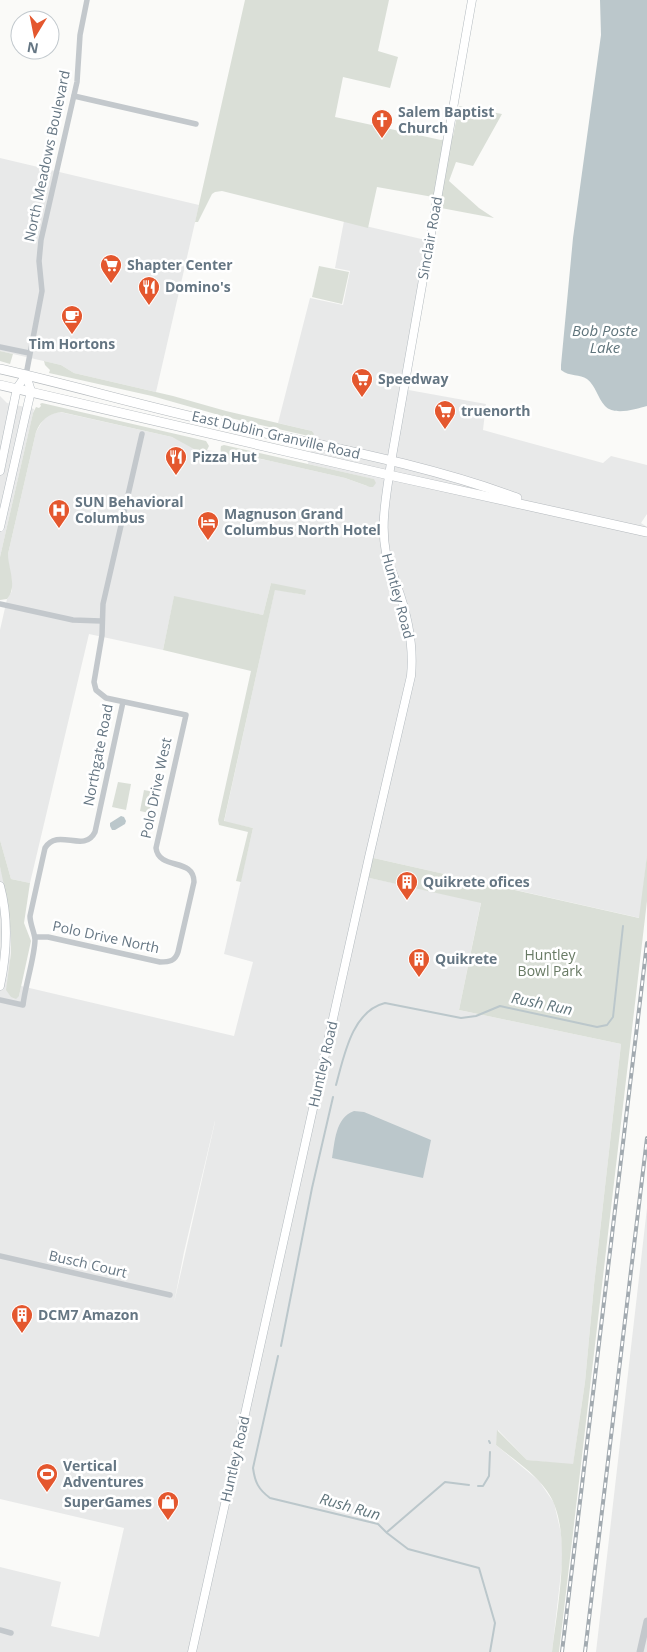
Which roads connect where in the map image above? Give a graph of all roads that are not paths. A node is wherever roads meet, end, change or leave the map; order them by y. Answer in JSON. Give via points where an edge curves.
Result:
{"nodes":[{"id":1,"x":87,"y":0,"type":"edge"},
{"id":2,"x":472,"y":0,"type":"edge"},
{"id":3,"x":74,"y":96,"type":"junction"},
{"id":4,"x":196,"y":124,"type":"dead end"},
{"id":5,"x":0,"y":347,"type":"edge"},
{"id":6,"x":29,"y":353,"type":"junction"},
{"id":7,"x":0,"y":369,"type":"edge"},
{"id":8,"x":26,"y":375,"type":"junction"},
{"id":9,"x":0,"y":385,"type":"edge"},
{"id":10,"x":17,"y":388,"type":"junction"},
{"id":11,"x":30,"y":391,"type":"junction"},
{"id":12,"x":142,"y":434,"type":"dead end"},
{"id":13,"x":391,"y":462,"type":"junction"},
{"id":14,"x":0,"y":471,"type":"edge"},
{"id":15,"x":389,"y":476,"type":"junction"},
{"id":16,"x":550,"y":510,"type":"junction"},
{"id":17,"x":0,"y":528,"type":"edge"},
{"id":18,"x":647,"y":532,"type":"edge"},
{"id":19,"x":0,"y":604,"type":"edge"},
{"id":20,"x":101,"y":622,"type":"junction"},
{"id":21,"x":123,"y":702,"type":"junction"},
{"id":22,"x":0,"y":886,"type":"edge"},
{"id":23,"x":35,"y":938,"type":"junction"},
{"id":24,"x":172,"y":961,"type":"joint"},
{"id":25,"x":0,"y":986,"type":"edge"},
{"id":26,"x":0,"y":1000,"type":"edge"},
{"id":27,"x":0,"y":1256,"type":"edge"},
{"id":28,"x":170,"y":1295,"type":"dead end"},
{"id":29,"x":647,"y":1621,"type":"edge"},
{"id":30,"x":0,"y":1630,"type":"edge"},
{"id":31,"x":11,"y":1633,"type":"dead end"},
{"id":32,"x":192,"y":1652,"type":"edge"},
{"id":33,"x":640,"y":1652,"type":"edge"}],
"edges":[{"from":1,"to":3,"type":"street","name":"North Meadows Boulevard"},
{"from":2,"to":13,"type":"main road","name":"Sinclair Road"},
{"from":3,"to":4,"type":"street"},
{"from":3,"to":6,"type":"street","name":"North Meadows Boulevard","via":[[41,240],[42,291]]},
{"from":5,"to":6,"type":"street"},
{"from":6,"to":8,"type":"street","name":"North Meadows Boulevard"},
{"from":7,"to":8,"type":"main road","name":"East Dublin Granville Road"},
{"from":8,"to":10,"type":"main road"},
{"from":8,"to":11,"type":"main road"},
{"from":8,"to":13,"type":"main road","name":"East Dublin Granville Road"},
{"from":9,"to":10,"type":"main road","name":"East Dublin Granville Road"},
{"from":10,"to":11,"type":"main road","name":"East Dublin Granville Road"},
{"from":10,"to":14,"type":"main road"},
{"from":11,"to":15,"type":"main road","name":"East Dublin Granville Road"},
{"from":11,"to":17,"type":"main road"},
{"from":12,"to":20,"type":"street","name":"Northgate Road"},
{"from":13,"to":15,"type":"main road","name":"Sinclair Road"},
{"from":13,"to":16,"type":"main road","name":"East Dublin Granville Road","via":[[467,480]]},
{"from":15,"to":16,"type":"main road","name":"East Dublin Granville Road"},
{"from":15,"to":32,"type":"main road","name":"Huntley Road","via":[[384,539],[410,628],[411,676]]},
{"from":16,"to":18,"type":"main road","name":"East Dublin Granville Road"},
{"from":19,"to":20,"type":"street","via":[[73,620]]},
{"from":20,"to":21,"type":"street","name":"Northgate Road","via":[[94,686],[103,696]]},
{"from":21,"to":23,"type":"street","name":"Northgate Road","via":[[93,836],[84,842],[55,839],[45,848],[30,916]]},
{"from":21,"to":24,"type":"street","name":"Polo Drive West","via":[[186,715],[156,848],[161,859],[188,868],[194,879],[178,952]]},
{"from":22,"to":25,"type":"main road","via":[[6,950]]},
{"from":23,"to":24,"type":"street","name":"Polo Drive North","via":[[48,937],[160,962]]},
{"from":23,"to":26,"type":"street","name":"Northgate Road","via":[[23,1004]]},
{"from":27,"to":28,"type":"street","name":"Busch Court"},
{"from":29,"to":33,"type":"street"},
{"from":30,"to":31,"type":"street"}]}
